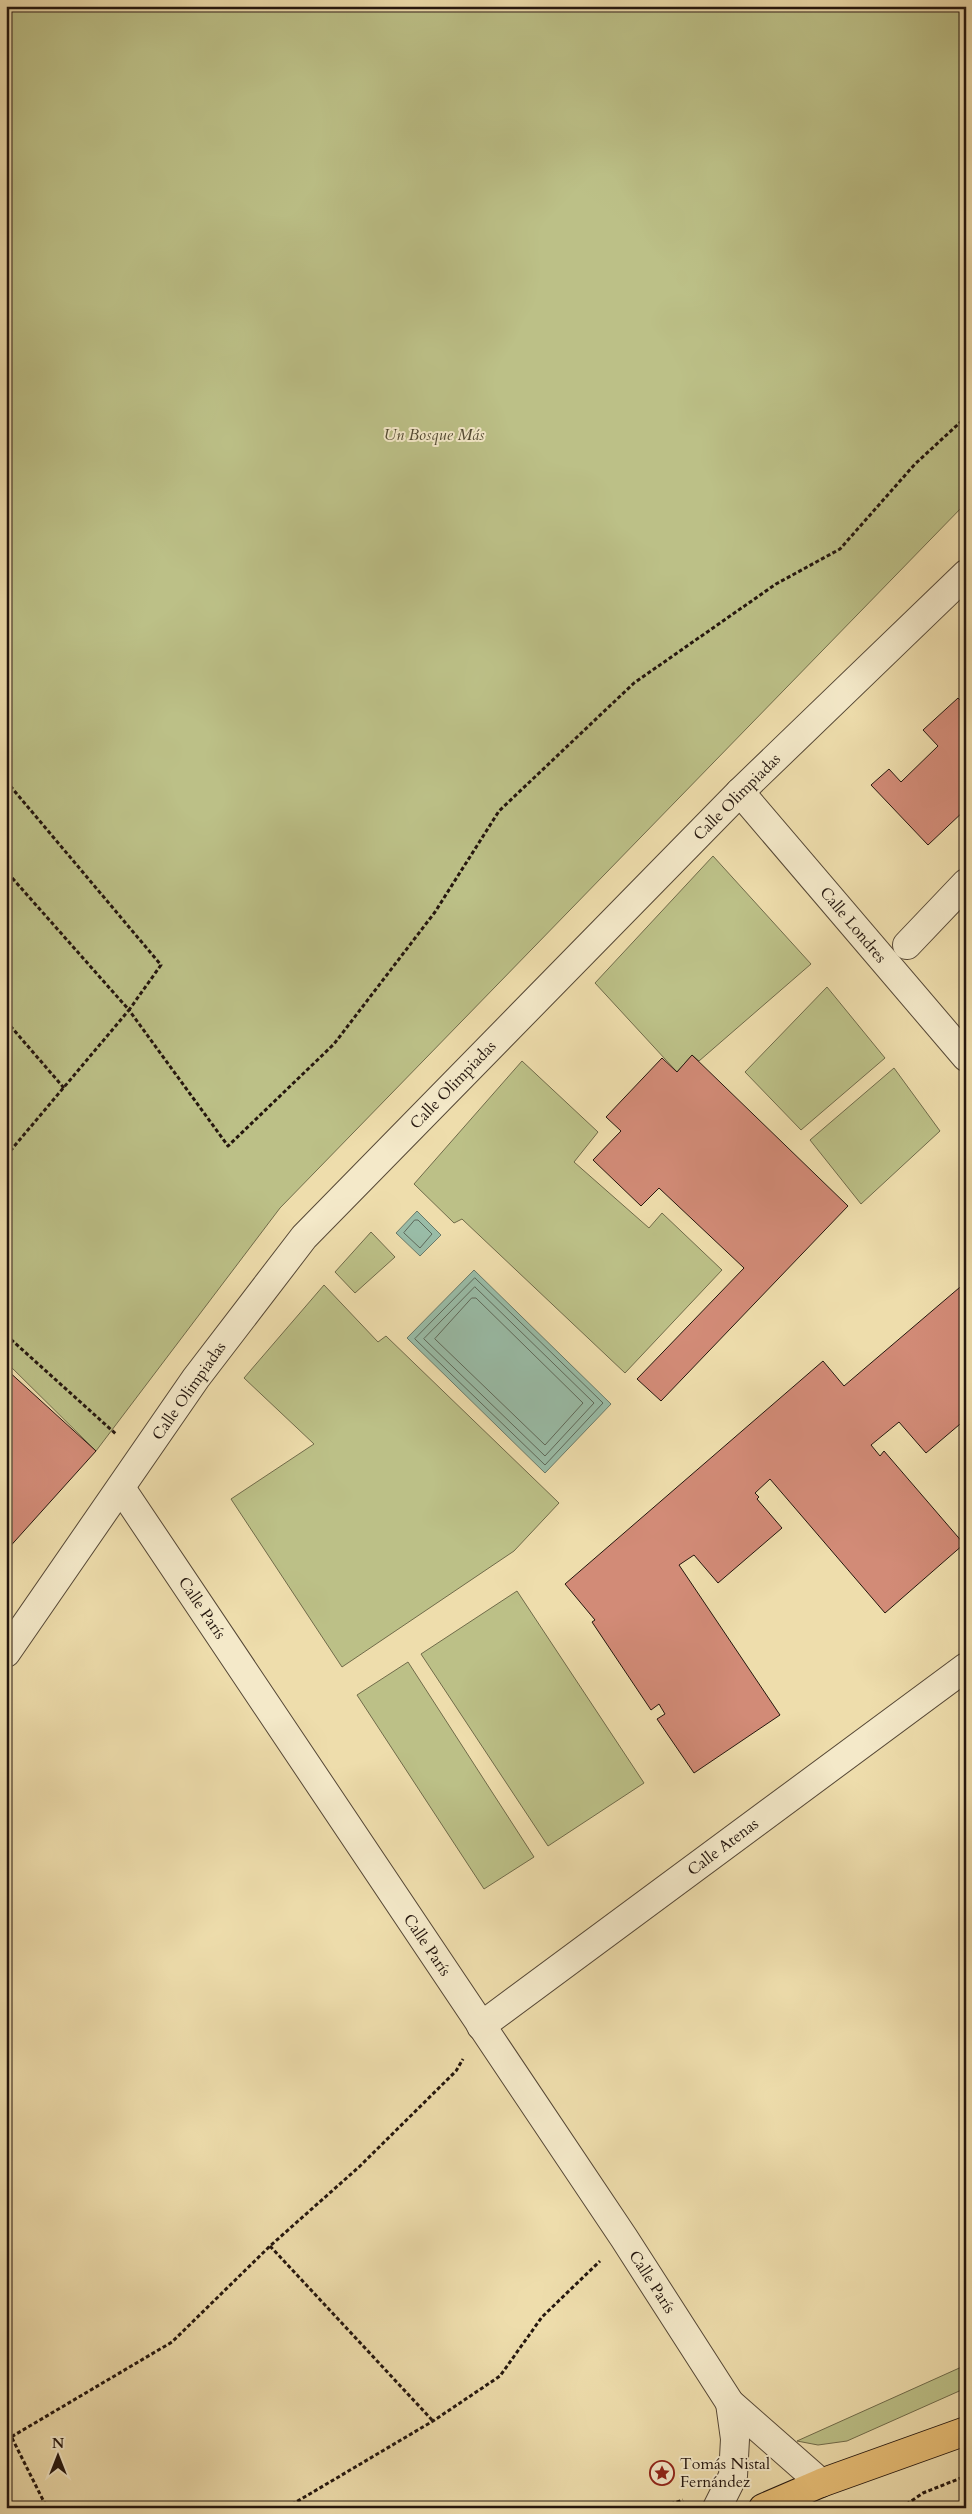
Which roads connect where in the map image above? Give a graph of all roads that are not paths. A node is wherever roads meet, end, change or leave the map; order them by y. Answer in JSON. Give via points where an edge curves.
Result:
{"nodes":[{"id":1,"x":966,"y":574,"type":"edge"},
{"id":2,"x":740,"y":792,"type":"junction"},
{"id":3,"x":966,"y":883,"type":"edge"},
{"id":4,"x":907,"y":945,"type":"dead end"},
{"id":5,"x":966,"y":1057,"type":"edge"},
{"id":6,"x":121,"y":1488,"type":"junction"},
{"id":7,"x":6,"y":1653,"type":"edge"},
{"id":8,"x":966,"y":1667,"type":"edge"},
{"id":9,"x":481,"y":2026,"type":"junction"},
{"id":10,"x":730,"y":2403,"type":"junction"},
{"id":11,"x":966,"y":2431,"type":"edge"},
{"id":12,"x":821,"y":2483,"type":"junction"},
{"id":13,"x":717,"y":2508,"type":"edge"},
{"id":14,"x":763,"y":2508,"type":"edge"}],
"edges":[{"from":1,"to":2,"type":"street","name":"Calle Olimpiadas"},
{"from":2,"to":5,"type":"street","name":"Calle Londres"},
{"from":2,"to":6,"type":"street","name":"Calle Olimpiadas","via":[[304,1237],[196,1378]]},
{"from":3,"to":4,"type":"street"},
{"from":6,"to":7,"type":"street","name":"Calle Olimpiadas"},
{"from":6,"to":9,"type":"street","name":"Calle París"},
{"from":8,"to":9,"type":"street","name":"Calle Atenas"},
{"from":9,"to":10,"type":"street","name":"Calle París"},
{"from":10,"to":12,"type":"street","name":"Calle París"},
{"from":10,"to":13,"type":"street","name":"Calle París","via":[[735,2439],[733,2476]]},
{"from":11,"to":12,"type":"main road"},
{"from":12,"to":14,"type":"main road"}]}
